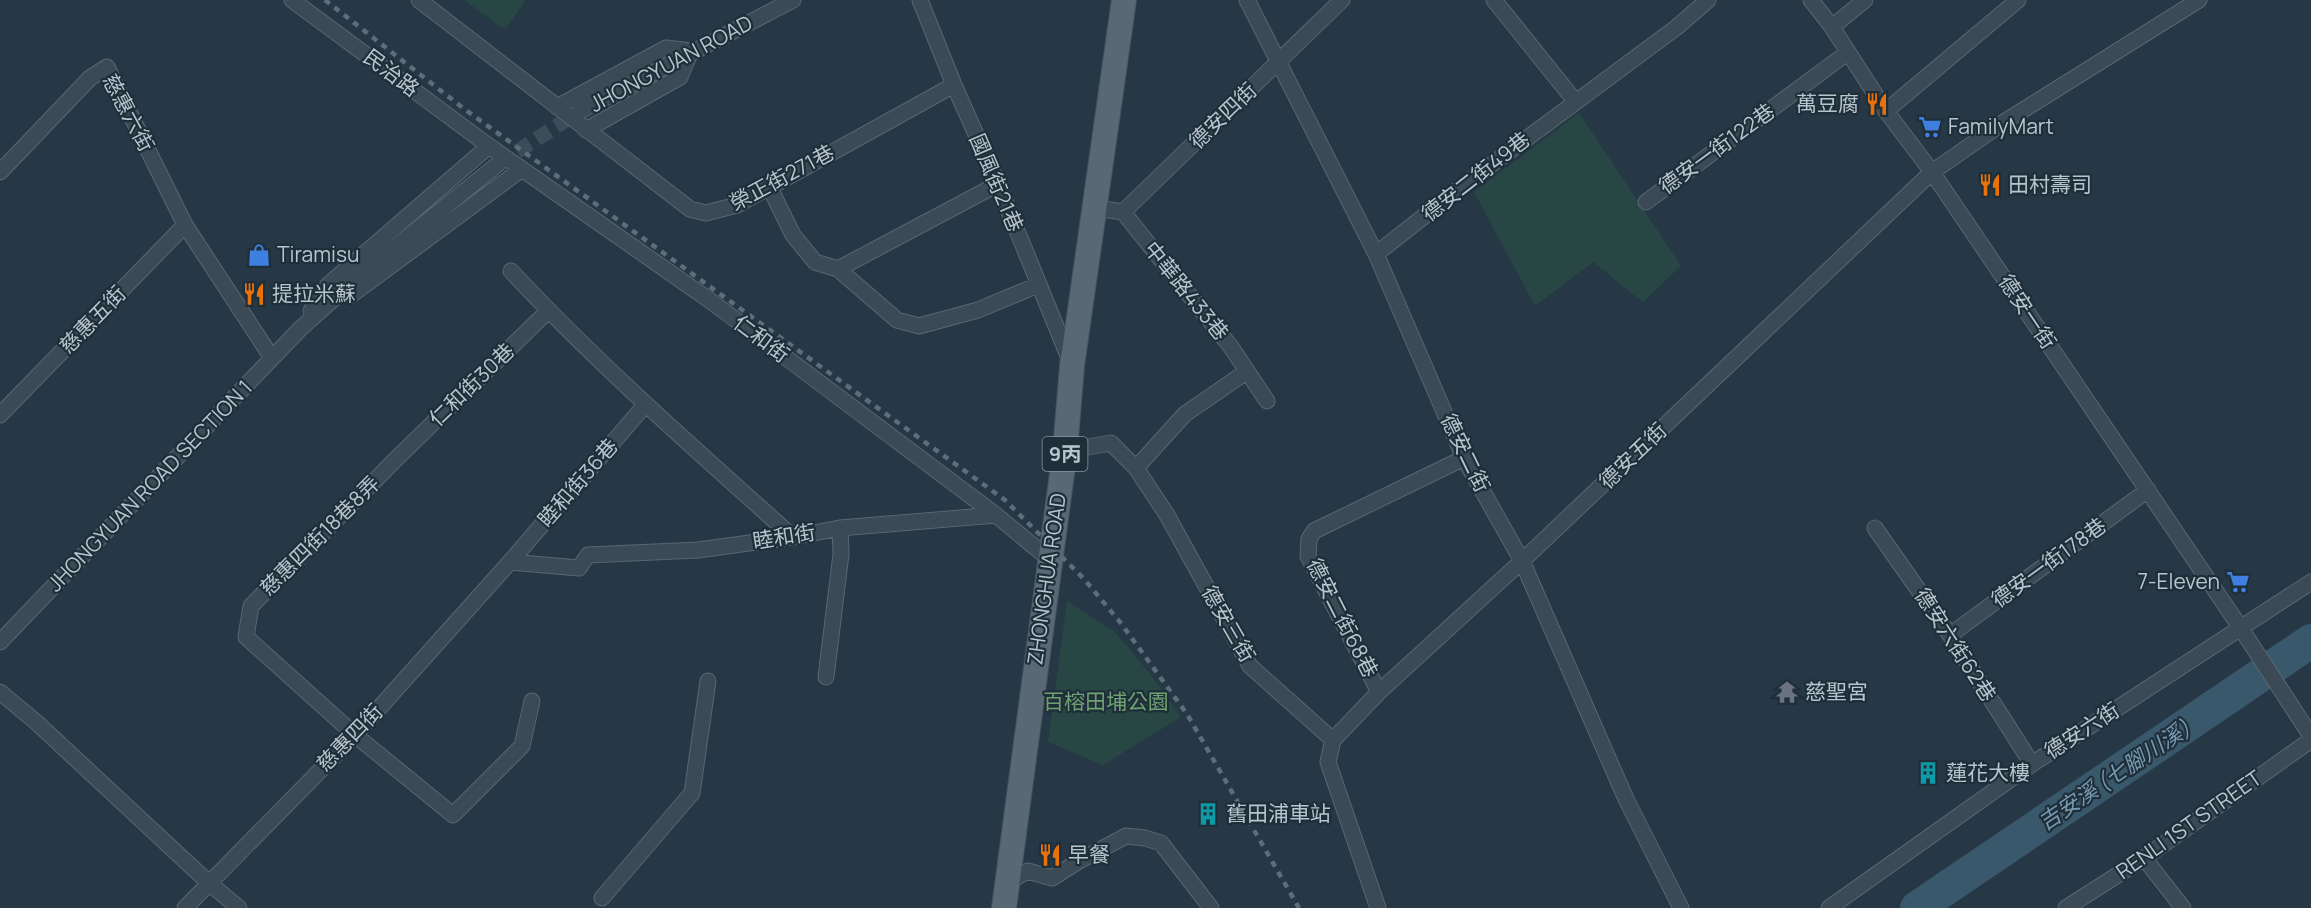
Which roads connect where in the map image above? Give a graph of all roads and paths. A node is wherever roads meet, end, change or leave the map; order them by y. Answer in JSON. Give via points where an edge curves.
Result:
{"nodes":[{"id":1,"x":292,"y":0,"type":"edge"},
{"id":2,"x":418,"y":0,"type":"edge"},
{"id":3,"x":793,"y":0,"type":"edge"},
{"id":4,"x":920,"y":0,"type":"edge"},
{"id":5,"x":1124,"y":0,"type":"edge"},
{"id":6,"x":1247,"y":0,"type":"edge"},
{"id":7,"x":1342,"y":0,"type":"edge"},
{"id":8,"x":1494,"y":0,"type":"edge"},
{"id":9,"x":1708,"y":0,"type":"edge"},
{"id":10,"x":1811,"y":0,"type":"edge"},
{"id":11,"x":1865,"y":0,"type":"edge"},
{"id":12,"x":2018,"y":0,"type":"edge"},
{"id":13,"x":2199,"y":0,"type":"edge"},
{"id":14,"x":1832,"y":27,"type":"junction"},
{"id":15,"x":692,"y":51,"type":"junction"},
{"id":16,"x":1847,"y":53,"type":"junction"},
{"id":17,"x":1278,"y":63,"type":"junction"},
{"id":18,"x":954,"y":85,"type":"junction"},
{"id":19,"x":1575,"y":101,"type":"junction"},
{"id":20,"x":557,"y":107,"type":"junction"},
{"id":21,"x":580,"y":111,"type":"tunnel mouth"},
{"id":22,"x":1886,"y":111,"type":"junction"},
{"id":23,"x":586,"y":130,"type":"junction"},
{"id":24,"x":489,"y":146,"type":"junction"},
{"id":25,"x":498,"y":164,"type":"tunnel mouth"},
{"id":26,"x":522,"y":169,"type":"junction"},
{"id":27,"x":0,"y":172,"type":"edge"},
{"id":28,"x":1932,"y":172,"type":"junction"},
{"id":29,"x":998,"y":184,"type":"junction"},
{"id":30,"x":769,"y":186,"type":"junction"},
{"id":31,"x":1646,"y":202,"type":"dead end"},
{"id":32,"x":1096,"y":208,"type":"junction"},
{"id":33,"x":1123,"y":212,"type":"junction"},
{"id":34,"x":186,"y":225,"type":"junction"},
{"id":35,"x":1377,"y":254,"type":"junction"},
{"id":36,"x":838,"y":269,"type":"junction"},
{"id":37,"x":511,"y":271,"type":"dead end"},
{"id":38,"x":1038,"y":285,"type":"junction"},
{"id":39,"x":548,"y":311,"type":"junction"},
{"id":40,"x":300,"y":329,"type":"junction"},
{"id":41,"x":272,"y":358,"type":"junction"},
{"id":42,"x":1072,"y":366,"type":"junction"},
{"id":43,"x":1246,"y":372,"type":"junction"},
{"id":44,"x":1267,"y":401,"type":"dead end"},
{"id":45,"x":645,"y":405,"type":"junction"},
{"id":46,"x":0,"y":415,"type":"edge"},
{"id":47,"x":1065,"y":451,"type":"junction"},
{"id":48,"x":1464,"y":458,"type":"junction"},
{"id":49,"x":396,"y":459,"type":"joint"},
{"id":50,"x":1136,"y":468,"type":"junction"},
{"id":51,"x":2148,"y":490,"type":"junction"},
{"id":52,"x":996,"y":514,"type":"junction"},
{"id":53,"x":840,"y":528,"type":"junction"},
{"id":54,"x":1875,"y":528,"type":"dead end"},
{"id":55,"x":793,"y":537,"type":"junction"},
{"id":56,"x":1049,"y":559,"type":"junction"},
{"id":57,"x":1522,"y":561,"type":"junction"},
{"id":58,"x":510,"y":562,"type":"junction"},
{"id":59,"x":2311,"y":582,"type":"edge"},
{"id":60,"x":2240,"y":627,"type":"junction"},
{"id":61,"x":1950,"y":635,"type":"junction"},
{"id":62,"x":0,"y":642,"type":"edge"},
{"id":63,"x":826,"y":677,"type":"dead end"},
{"id":64,"x":708,"y":681,"type":"dead end"},
{"id":65,"x":0,"y":692,"type":"edge"},
{"id":66,"x":1379,"y":692,"type":"junction"},
{"id":67,"x":532,"y":700,"type":"dead end"},
{"id":68,"x":355,"y":735,"type":"junction"},
{"id":69,"x":2311,"y":738,"type":"edge"},
{"id":70,"x":1333,"y":740,"type":"junction"},
{"id":71,"x":2032,"y":764,"type":"junction"},
{"id":72,"x":2144,"y":858,"type":"junction"},
{"id":73,"x":1007,"y":882,"type":"junction"},
{"id":74,"x":209,"y":883,"type":"junction"},
{"id":75,"x":602,"y":898,"type":"dead end"},
{"id":76,"x":185,"y":908,"type":"edge"},
{"id":77,"x":239,"y":908,"type":"edge"},
{"id":78,"x":1004,"y":908,"type":"edge"},
{"id":79,"x":1211,"y":908,"type":"edge"},
{"id":80,"x":1378,"y":908,"type":"edge"},
{"id":81,"x":1681,"y":908,"type":"edge"},
{"id":82,"x":1828,"y":908,"type":"edge"},
{"id":83,"x":2066,"y":908,"type":"edge"},
{"id":84,"x":2183,"y":908,"type":"edge"}],
"edges":[{"from":1,"to":24,"type":"street","name":"民治路"},
{"from":2,"to":20,"type":"street","name":"榮正街271巷"},
{"from":3,"to":15,"type":"street","name":"JHONGYUAN ROAD"},
{"from":4,"to":18,"type":"street","name":"國風街21巷"},
{"from":5,"to":32,"type":"main road","name":"ZHONGHUA ROAD","number":"9丙"},
{"from":6,"to":17,"type":"street","name":"德安二街"},
{"from":7,"to":17,"type":"street","name":"德安四街"},
{"from":8,"to":19,"type":"street"},
{"from":9,"to":19,"type":"street","name":"德安二街49巷"},
{"from":10,"to":14,"type":"street","name":"德安一街"},
{"from":11,"to":14,"type":"street"},
{"from":12,"to":22,"type":"street"},
{"from":13,"to":28,"type":"street","name":"德安五街","via":[[2004,122]]},
{"from":14,"to":16,"type":"street","name":"德安一街"},
{"from":15,"to":20,"type":"street","via":[[666,48]]},
{"from":15,"to":21,"type":"street","name":"JHONGYUAN ROAD"},
{"from":15,"to":23,"type":"street","via":[[680,76]]},
{"from":16,"to":22,"type":"street","name":"德安一街"},
{"from":16,"to":31,"type":"street","name":"德安一街122巷"},
{"from":17,"to":33,"type":"street","name":"德安四街"},
{"from":17,"to":35,"type":"street","name":"德安二街"},
{"from":18,"to":29,"type":"street","name":"國風街21巷"},
{"from":18,"to":30,"type":"street","name":"榮正街271巷"},
{"from":19,"to":35,"type":"street","name":"德安二街49巷"},
{"from":20,"to":23,"type":"street","name":"榮正街271巷"},
{"from":22,"to":28,"type":"street","name":"德安一街"},
{"from":23,"to":30,"type":"street","name":"榮正街271巷","via":[[690,209],[706,213],[722,210]]},
{"from":24,"to":26,"type":"street","name":"民治路"},
{"from":24,"to":40,"type":"street","via":[[328,285]]},
{"from":25,"to":40,"type":"street"},
{"from":26,"to":40,"type":"street"},
{"from":26,"to":52,"type":"street","name":"仁和街","via":[[712,302]]},
{"from":27,"to":34,"type":"street","name":"慈惠六街","via":[[90,78],[107,67]]},
{"from":28,"to":51,"type":"street","name":"德安一街"},
{"from":28,"to":57,"type":"street","name":"德安五街"},
{"from":29,"to":36,"type":"street"},
{"from":29,"to":38,"type":"street","name":"國風街21巷"},
{"from":30,"to":36,"type":"street","via":[[793,235],[815,262]]},
{"from":32,"to":33,"type":"street"},
{"from":32,"to":42,"type":"main road","name":"ZHONGHUA ROAD","number":"9丙"},
{"from":33,"to":43,"type":"street","name":"中華路433巷","via":[[1231,347]]},
{"from":34,"to":41,"type":"street"},
{"from":34,"to":46,"type":"street","name":"慈惠五街"},
{"from":35,"to":48,"type":"street","name":"德安二街"},
{"from":36,"to":38,"type":"street","via":[[897,320],[919,326],[978,310]]},
{"from":37,"to":39,"type":"street"},
{"from":38,"to":42,"type":"street","name":"國風街21巷"},
{"from":39,"to":45,"type":"street"},
{"from":39,"to":49,"type":"street","name":"仁和街30巷"},
{"from":40,"to":41,"type":"street","name":"JHONGYUAN ROAD SECTION 1"},
{"from":41,"to":62,"type":"street","name":"JHONGYUAN ROAD SECTION 1"},
{"from":42,"to":47,"type":"main road","name":"ZHONGHUA ROAD","number":"9丙"},
{"from":43,"to":44,"type":"street","name":"中華路433巷"},
{"from":43,"to":50,"type":"street","via":[[1185,414]]},
{"from":45,"to":55,"type":"street"},
{"from":45,"to":58,"type":"street","name":"睦和街36巷"},
{"from":47,"to":50,"type":"street","name":"德安三街","via":[[1111,443]]},
{"from":47,"to":56,"type":"main road","name":"ZHONGHUA ROAD","number":"9丙"},
{"from":48,"to":57,"type":"street","name":"德安二街"},
{"from":48,"to":66,"type":"street","name":"德安二街68巷","via":[[1314,531],[1309,539],[1308,556]]},
{"from":49,"to":68,"type":"street","name":"慈惠四街18巷8弄","via":[[250,606],[246,637]]},
{"from":50,"to":70,"type":"street","name":"德安三街","via":[[1167,515],[1250,666]]},
{"from":51,"to":60,"type":"street","name":"德安一街"},
{"from":51,"to":61,"type":"street","name":"德安一街178巷"},
{"from":52,"to":53,"type":"street","name":"睦和街"},
{"from":52,"to":56,"type":"street"},
{"from":53,"to":55,"type":"street","name":"睦和街"},
{"from":53,"to":63,"type":"street","via":[[841,554]]},
{"from":54,"to":61,"type":"street","name":"德安六街62巷"},
{"from":55,"to":58,"type":"street","name":"睦和街","via":[[698,550],[588,555],[579,568]]},
{"from":56,"to":73,"type":"main road","name":"ZHONGHUA ROAD","number":"9丙"},
{"from":57,"to":66,"type":"street","name":"德安五街"},
{"from":57,"to":81,"type":"street","name":"德安二街","via":[[1626,799]]},
{"from":58,"to":68,"type":"street","name":"慈惠四街"},
{"from":59,"to":60,"type":"street","name":"德安六街"},
{"from":60,"to":69,"type":"street","name":"德安一街"},
{"from":60,"to":71,"type":"street","name":"德安六街"},
{"from":61,"to":71,"type":"street","name":"德安六街62巷"},
{"from":64,"to":75,"type":"street","via":[[692,793]]},
{"from":65,"to":74,"type":"street"},
{"from":66,"to":70,"type":"street","name":"德安五街"},
{"from":67,"to":68,"type":"street","via":[[522,746],[453,815]]},
{"from":68,"to":74,"type":"street","name":"慈惠四街"},
{"from":69,"to":72,"type":"street","name":"RENLI 1ST STREET"},
{"from":70,"to":80,"type":"street","via":[[1328,762]]},
{"from":71,"to":82,"type":"street","name":"德安六街"},
{"from":72,"to":83,"type":"street","name":"RENLI 1ST STREET"},
{"from":72,"to":84,"type":"street"},
{"from":73,"to":78,"type":"main road","name":"ZHONGHUA ROAD","number":"9丙"},
{"from":73,"to":79,"type":"street","via":[[1028,871],[1052,878],[1126,836],[1145,838],[1161,843]]},
{"from":74,"to":76,"type":"street","name":"慈惠四街"},
{"from":74,"to":77,"type":"street"}]}
